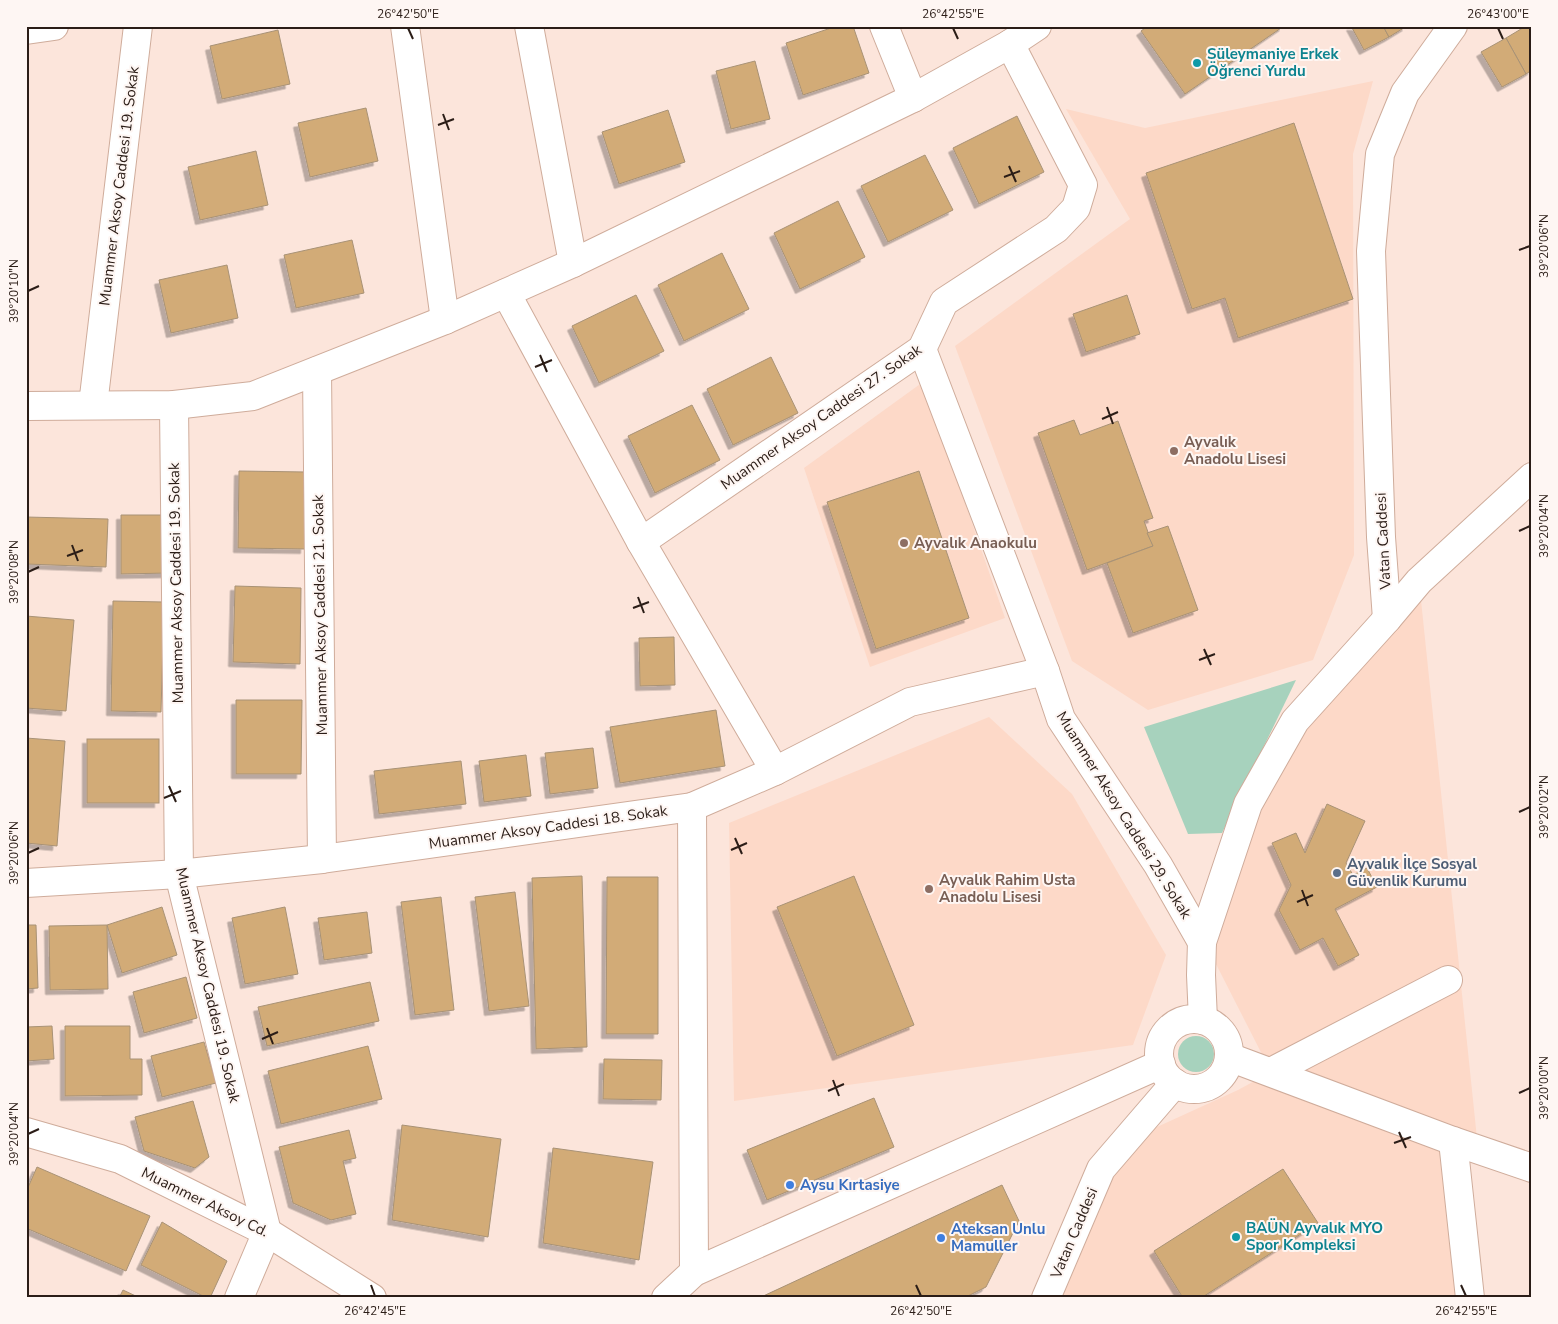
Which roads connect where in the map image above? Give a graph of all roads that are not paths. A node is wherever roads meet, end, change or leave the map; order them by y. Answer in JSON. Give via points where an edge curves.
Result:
{"nodes":[{"id":1,"x":54,"y":26,"type":"edge"},
{"id":2,"x":138,"y":26,"type":"edge"},
{"id":3,"x":404,"y":26,"type":"edge"},
{"id":4,"x":529,"y":26,"type":"edge"},
{"id":5,"x":884,"y":26,"type":"edge"},
{"id":6,"x":1037,"y":26,"type":"edge"},
{"id":7,"x":1453,"y":26,"type":"edge"},
{"id":8,"x":26,"y":30,"type":"edge"},
{"id":9,"x":1010,"y":44,"type":"junction"},
{"id":10,"x":913,"y":98,"type":"junction"},
{"id":11,"x":573,"y":262,"type":"junction"},
{"id":12,"x":506,"y":293,"type":"junction"},
{"id":13,"x":445,"y":320,"type":"junction"},
{"id":14,"x":922,"y":349,"type":"junction"},
{"id":15,"x":318,"y":371,"type":"junction"},
{"id":16,"x":93,"y":405,"type":"junction"},
{"id":17,"x":174,"y":405,"type":"junction"},
{"id":18,"x":26,"y":406,"type":"edge"},
{"id":19,"x":1532,"y":477,"type":"edge"},
{"id":20,"x":641,"y":542,"type":"junction"},
{"id":21,"x":1387,"y":619,"type":"junction"},
{"id":22,"x":1045,"y":671,"type":"junction"},
{"id":23,"x":775,"y":771,"type":"junction"},
{"id":24,"x":692,"y":807,"type":"junction"},
{"id":25,"x":322,"y":859,"type":"junction"},
{"id":26,"x":179,"y":874,"type":"junction"},
{"id":27,"x":26,"y":883,"type":"edge"},
{"id":28,"x":1202,"y":942,"type":"junction"},
{"id":29,"x":1448,"y":980,"type":"dead end"},
{"id":30,"x":1203,"y":1020,"type":"junction"},
{"id":31,"x":1229,"y":1057,"type":"junction"},
{"id":32,"x":1271,"y":1072,"type":"junction"},
{"id":33,"x":1168,"y":1074,"type":"junction"},
{"id":34,"x":26,"y":1132,"type":"edge"},
{"id":35,"x":1454,"y":1141,"type":"junction"},
{"id":36,"x":1532,"y":1168,"type":"edge"},
{"id":37,"x":268,"y":1232,"type":"junction"},
{"id":38,"x":694,"y":1272,"type":"junction"},
{"id":39,"x":239,"y":1298,"type":"edge"},
{"id":40,"x":372,"y":1298,"type":"edge"},
{"id":41,"x":666,"y":1298,"type":"edge"},
{"id":42,"x":1046,"y":1298,"type":"edge"},
{"id":43,"x":1470,"y":1298,"type":"edge"}],
"edges":[{"from":1,"to":8,"type":"street"},
{"from":2,"to":16,"type":"street","name":"Muammer Aksoy Caddesi 19. Sokak"},
{"from":3,"to":13,"type":"street"},
{"from":4,"to":11,"type":"street"},
{"from":5,"to":10,"type":"street"},
{"from":6,"to":9,"type":"street"},
{"from":7,"to":21,"type":"street","name":"Vatan Caddesi","via":[[1405,93],[1380,154],[1371,250]]},
{"from":9,"to":10,"type":"street"},
{"from":9,"to":14,"type":"street","name":"Muammer Aksoy Caddesi 27. Sokak","via":[[1083,185],[1076,208],[1056,229],[944,302]]},
{"from":10,"to":11,"type":"street"},
{"from":11,"to":12,"type":"street"},
{"from":12,"to":13,"type":"street"},
{"from":12,"to":20,"type":"street"},
{"from":13,"to":15,"type":"street"},
{"from":14,"to":20,"type":"street","name":"Muammer Aksoy Caddesi 27. Sokak"},
{"from":14,"to":22,"type":"street","name":"Muammer Aksoy Caddesi 29. Sokak"},
{"from":15,"to":17,"type":"street","via":[[253,396]]},
{"from":15,"to":25,"type":"street","name":"Muammer Aksoy Caddesi 21. Sokak"},
{"from":16,"to":17,"type":"street"},
{"from":16,"to":18,"type":"street"},
{"from":17,"to":26,"type":"street","name":"Muammer Aksoy Caddesi 19. Sokak"},
{"from":19,"to":21,"type":"street","via":[[1419,581]]},
{"from":20,"to":23,"type":"street"},
{"from":21,"to":28,"type":"street","via":[[1290,729],[1248,804]]},
{"from":22,"to":23,"type":"street","name":"Muammer Aksoy Caddesi 18. Sokak","via":[[910,702]]},
{"from":22,"to":28,"type":"street","name":"Muammer Aksoy Caddesi 29. Sokak","via":[[1062,719],[1158,865]]},
{"from":23,"to":24,"type":"street","name":"Muammer Aksoy Caddesi 18. Sokak"},
{"from":24,"to":25,"type":"street","name":"Muammer Aksoy Caddesi 18. Sokak"},
{"from":24,"to":38,"type":"street"},
{"from":25,"to":26,"type":"street","name":"Muammer Aksoy Caddesi 18. Sokak"},
{"from":26,"to":27,"type":"street","name":"Muammer Aksoy Caddesi 18. Sokak"},
{"from":26,"to":37,"type":"street","name":"Muammer Aksoy Caddesi 19. Sokak"},
{"from":28,"to":30,"type":"street"},
{"from":29,"to":32,"type":"street"},
{"from":30,"to":31,"type":"street","via":[[1223,1034]]},
{"from":30,"to":33,"type":"street","via":[[1179,1023],[1162,1040],[1159,1052]]},
{"from":31,"to":32,"type":"street"},
{"from":31,"to":33,"type":"street","via":[[1220,1079],[1210,1086],[1186,1088]]},
{"from":32,"to":35,"type":"street"},
{"from":33,"to":38,"type":"street"},
{"from":33,"to":42,"type":"street","name":"Vatan Caddesi","via":[[1101,1169]]},
{"from":34,"to":37,"type":"street","name":"Muammer Aksoy Cd.","via":[[120,1159]]},
{"from":35,"to":36,"type":"street"},
{"from":35,"to":43,"type":"street"},
{"from":37,"to":39,"type":"street"},
{"from":37,"to":40,"type":"street","name":"Muammer Aksoy Cd."},
{"from":38,"to":41,"type":"street"}]}
